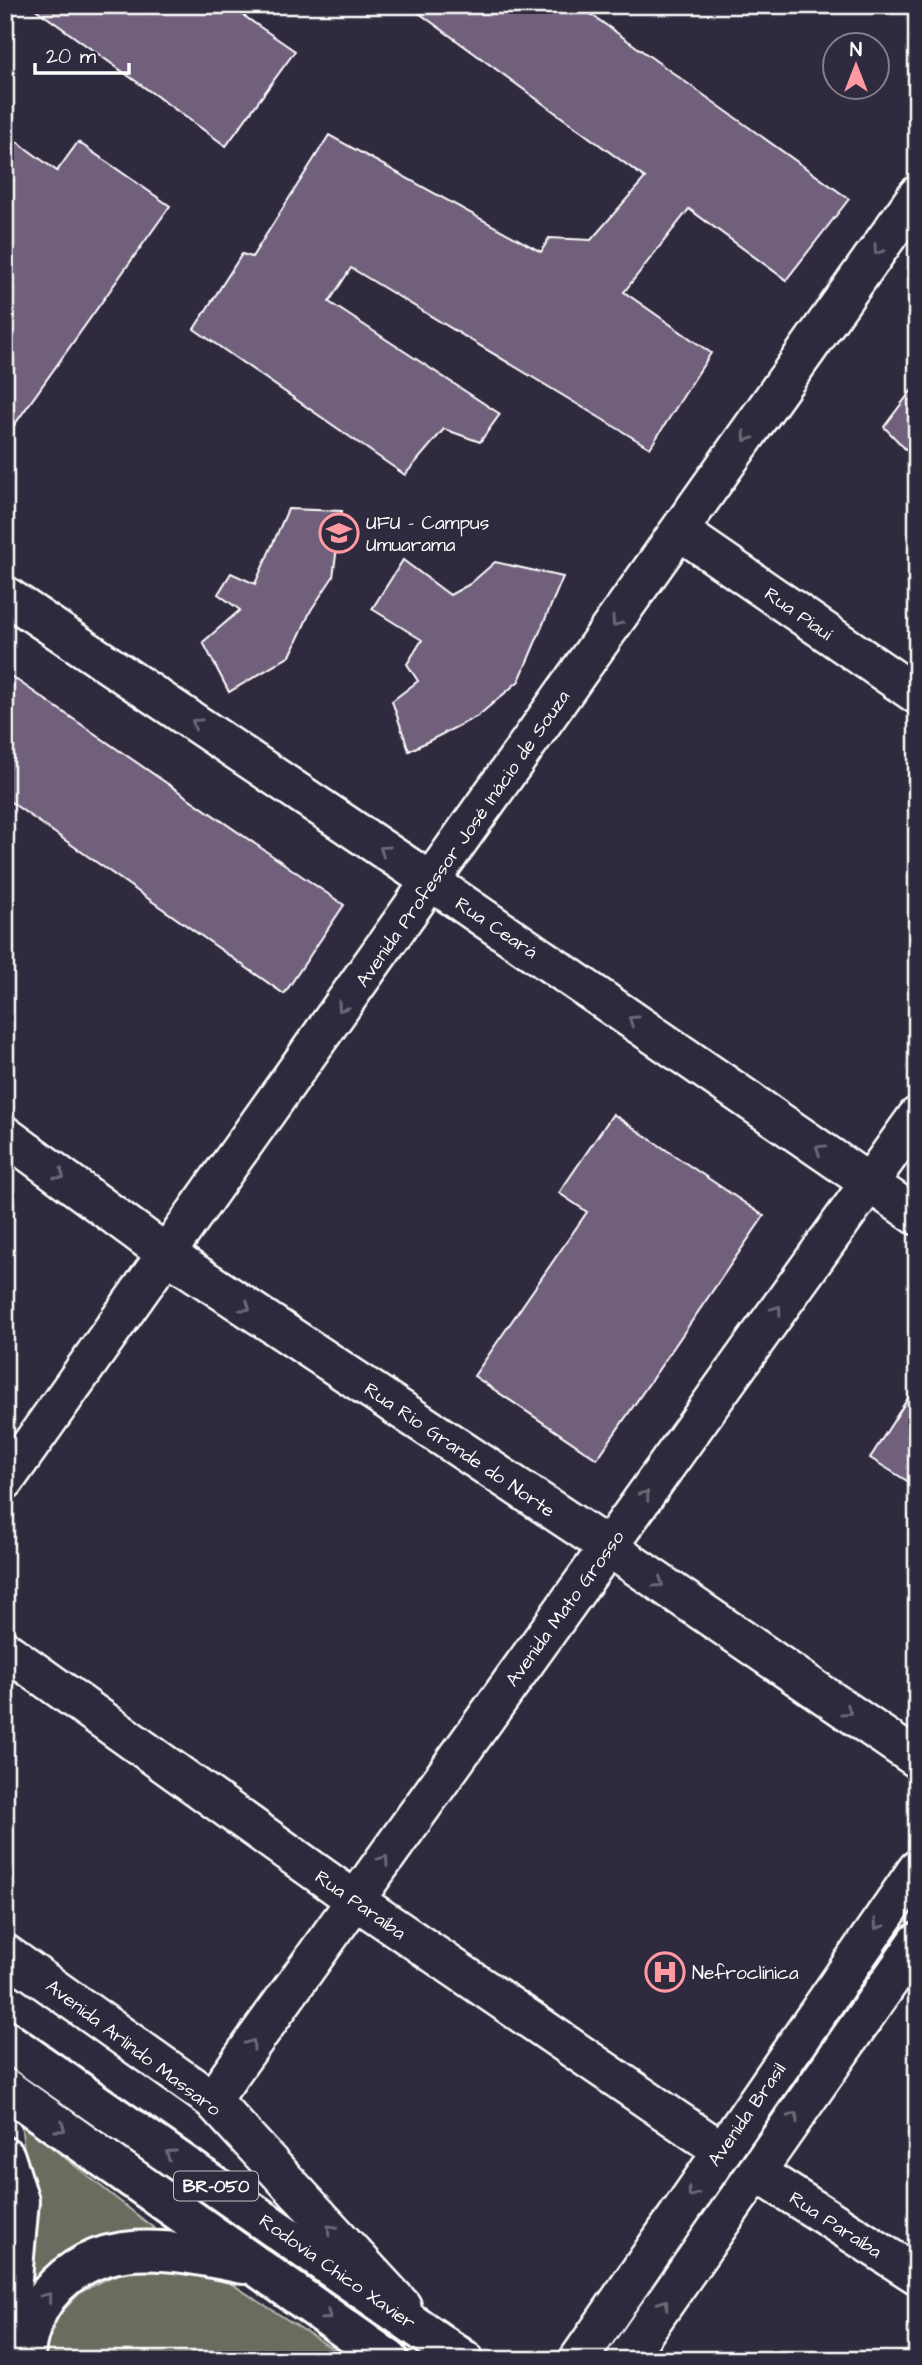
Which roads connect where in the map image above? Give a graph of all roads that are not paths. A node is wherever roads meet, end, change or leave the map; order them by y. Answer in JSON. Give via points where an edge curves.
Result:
{"nodes":[{"id":1,"x":917,"y":195,"type":"edge"},
{"id":2,"x":681,"y":532,"type":"junction"},
{"id":3,"x":5,"y":595,"type":"edge"},
{"id":4,"x":917,"y":695,"type":"edge"},
{"id":5,"x":430,"y":881,"type":"junction"},
{"id":6,"x":917,"y":1116,"type":"edge"},
{"id":7,"x":5,"y":1135,"type":"edge"},
{"id":8,"x":869,"y":1182,"type":"junction"},
{"id":9,"x":917,"y":1216,"type":"edge"},
{"id":10,"x":168,"y":1255,"type":"junction"},
{"id":11,"x":5,"y":1481,"type":"edge"},
{"id":12,"x":608,"y":1547,"type":"junction"},
{"id":13,"x":5,"y":1650,"type":"edge"},
{"id":14,"x":917,"y":1759,"type":"edge"},
{"id":15,"x":917,"y":1869,"type":"edge"},
{"id":16,"x":355,"y":1900,"type":"junction"},
{"id":17,"x":917,"y":1942,"type":"edge"},
{"id":18,"x":5,"y":1953,"type":"edge"},
{"id":19,"x":5,"y":2040,"type":"edge"},
{"id":20,"x":5,"y":2088,"type":"edge"},
{"id":21,"x":212,"y":2100,"type":"junction"},
{"id":22,"x":721,"y":2150,"type":"junction"},
{"id":23,"x":5,"y":2157,"type":"edge"},
{"id":24,"x":756,"y":2172,"type":"junction"},
{"id":25,"x":257,"y":2267,"type":"junction"},
{"id":26,"x":917,"y":2275,"type":"edge"},
{"id":27,"x":427,"y":2333,"type":"junction"},
{"id":28,"x":5,"y":2357,"type":"edge"},
{"id":29,"x":25,"y":2360,"type":"edge"},
{"id":30,"x":389,"y":2360,"type":"edge"},
{"id":31,"x":464,"y":2360,"type":"edge"},
{"id":32,"x":578,"y":2360,"type":"edge"},
{"id":33,"x":625,"y":2360,"type":"edge"}],
"edges":[{"from":1,"to":2,"type":"street","name":"Avenida Professor José Inácio de Souza","one_way":true},
{"from":2,"to":4,"type":"street","name":"Rua Piauí"},
{"from":2,"to":5,"type":"street","name":"Avenida Professor José Inácio de Souza","one_way":true},
{"from":5,"to":3,"type":"street","name":"Rua Ceará","one_way":true},
{"from":8,"to":5,"type":"street","name":"Rua Ceará","one_way":true},
{"from":5,"to":10,"type":"street","name":"Avenida Professor José Inácio de Souza","one_way":true},
{"from":6,"to":8,"type":"street","name":"Avenida Mato Grosso"},
{"from":7,"to":10,"type":"street","name":"Rua Rio Grande do Norte","one_way":true},
{"from":8,"to":9,"type":"street","name":"Rua Ceará"},
{"from":12,"to":8,"type":"street","name":"Avenida Mato Grosso","one_way":true},
{"from":10,"to":11,"type":"street","name":"Avenida Professor José Inácio de Souza"},
{"from":10,"to":12,"type":"street","name":"Rua Rio Grande do Norte","one_way":true},
{"from":12,"to":14,"type":"street","name":"Rua Rio Grande do Norte","one_way":true},
{"from":16,"to":12,"type":"street","name":"Avenida Mato Grosso","one_way":true},
{"from":13,"to":16,"type":"street","name":"Rua Paraíba"},
{"from":15,"to":22,"type":"street","name":"Avenida Brasil","one_way":true},
{"from":21,"to":16,"type":"street","name":"Avenida Mato Grosso","one_way":true},
{"from":16,"to":22,"type":"street","name":"Rua Paraíba"},
{"from":24,"to":17,"type":"street","one_way":true},
{"from":18,"to":21,"type":"street","name":"Avenida Arlindo Massaro"},
{"from":27,"to":19,"type":"highway","name":"Rodovia Chico Xavier","number":"BR-050","one_way":true},
{"from":20,"to":25,"type":"highway","number":"BR-050","one_way":true},
{"from":27,"to":21,"type":"street","name":"Avenida Arlindo Massaro","one_way":true},
{"from":22,"to":32,"type":"street","name":"Avenida Brasil","one_way":true},
{"from":23,"to":28,"type":"highway","via":[[19,2201]]},
{"from":24,"to":26,"type":"street","name":"Rua Paraíba"},
{"from":33,"to":24,"type":"street","one_way":true},
{"from":29,"to":25,"type":"highway","one_way":true,"via":[[36,2310],[62,2277],[97,2257],[144,2249],[180,2251]]},
{"from":25,"to":30,"type":"highway","number":"BR-050","one_way":true},
{"from":27,"to":31,"type":"highway","name":"Rodovia Chico Xavier","number":"BR-050"}]}
